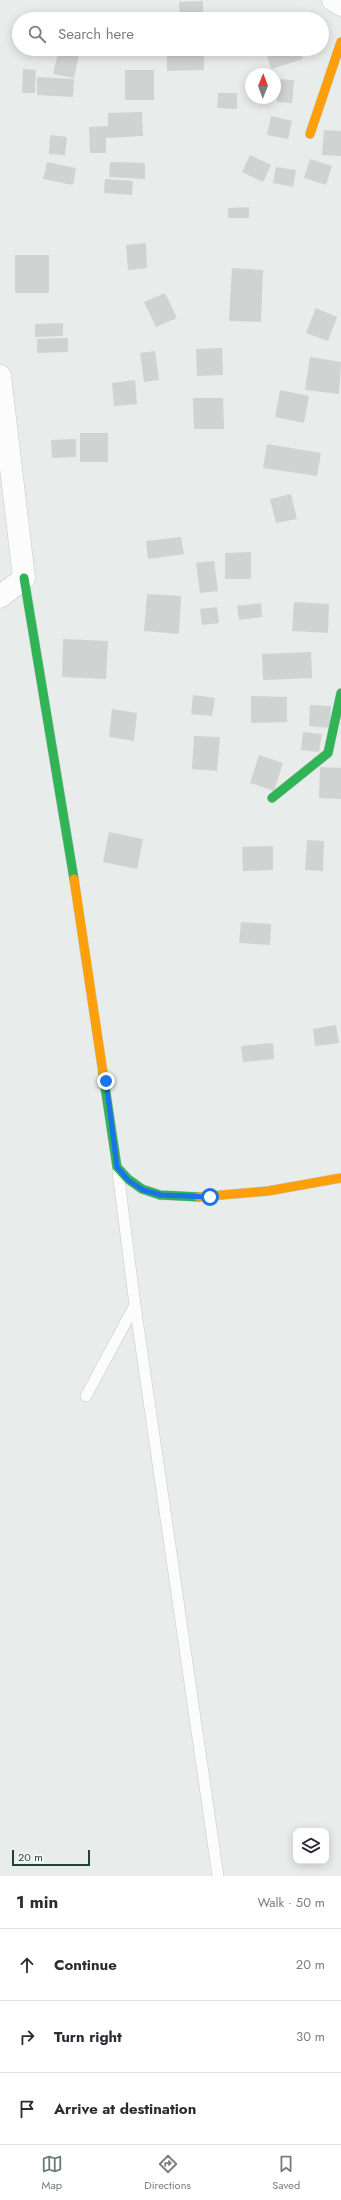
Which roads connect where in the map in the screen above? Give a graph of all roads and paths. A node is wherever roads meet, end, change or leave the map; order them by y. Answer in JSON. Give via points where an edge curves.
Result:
{"nodes":[{"id":1,"x":332,"y":0,"type":"edge"},
{"id":2,"x":341,"y":5,"type":"edge"},
{"id":3,"x":341,"y":42,"type":"edge"},
{"id":4,"x":310,"y":134,"type":"dead end"},
{"id":5,"x":0,"y":376,"type":"edge"},
{"id":6,"x":24,"y":578,"type":"junction"},
{"id":7,"x":0,"y":597,"type":"edge"},
{"id":8,"x":341,"y":693,"type":"edge"},
{"id":9,"x":272,"y":798,"type":"dead end"},
{"id":10,"x":117,"y":1167,"type":"junction"},
{"id":11,"x":341,"y":1178,"type":"edge"},
{"id":12,"x":135,"y":1305,"type":"junction"},
{"id":13,"x":86,"y":1396,"type":"dead end"},
{"id":14,"x":218,"y":1876,"type":"edge"}],
"edges":[{"from":1,"to":2,"type":"street"},
{"from":3,"to":4,"type":"street"},
{"from":5,"to":6,"type":"street"},
{"from":6,"to":7,"type":"street"},
{"from":6,"to":10,"type":"street","via":[[66,825]]},
{"from":8,"to":9,"type":"street","via":[[328,753]]},
{"from":10,"to":11,"type":"street","via":[[128,1180],[143,1190],[161,1195],[187,1197],[238,1195]]},
{"from":10,"to":12,"type":"lane"},
{"from":12,"to":13,"type":"lane"},
{"from":12,"to":14,"type":"lane"}]}
